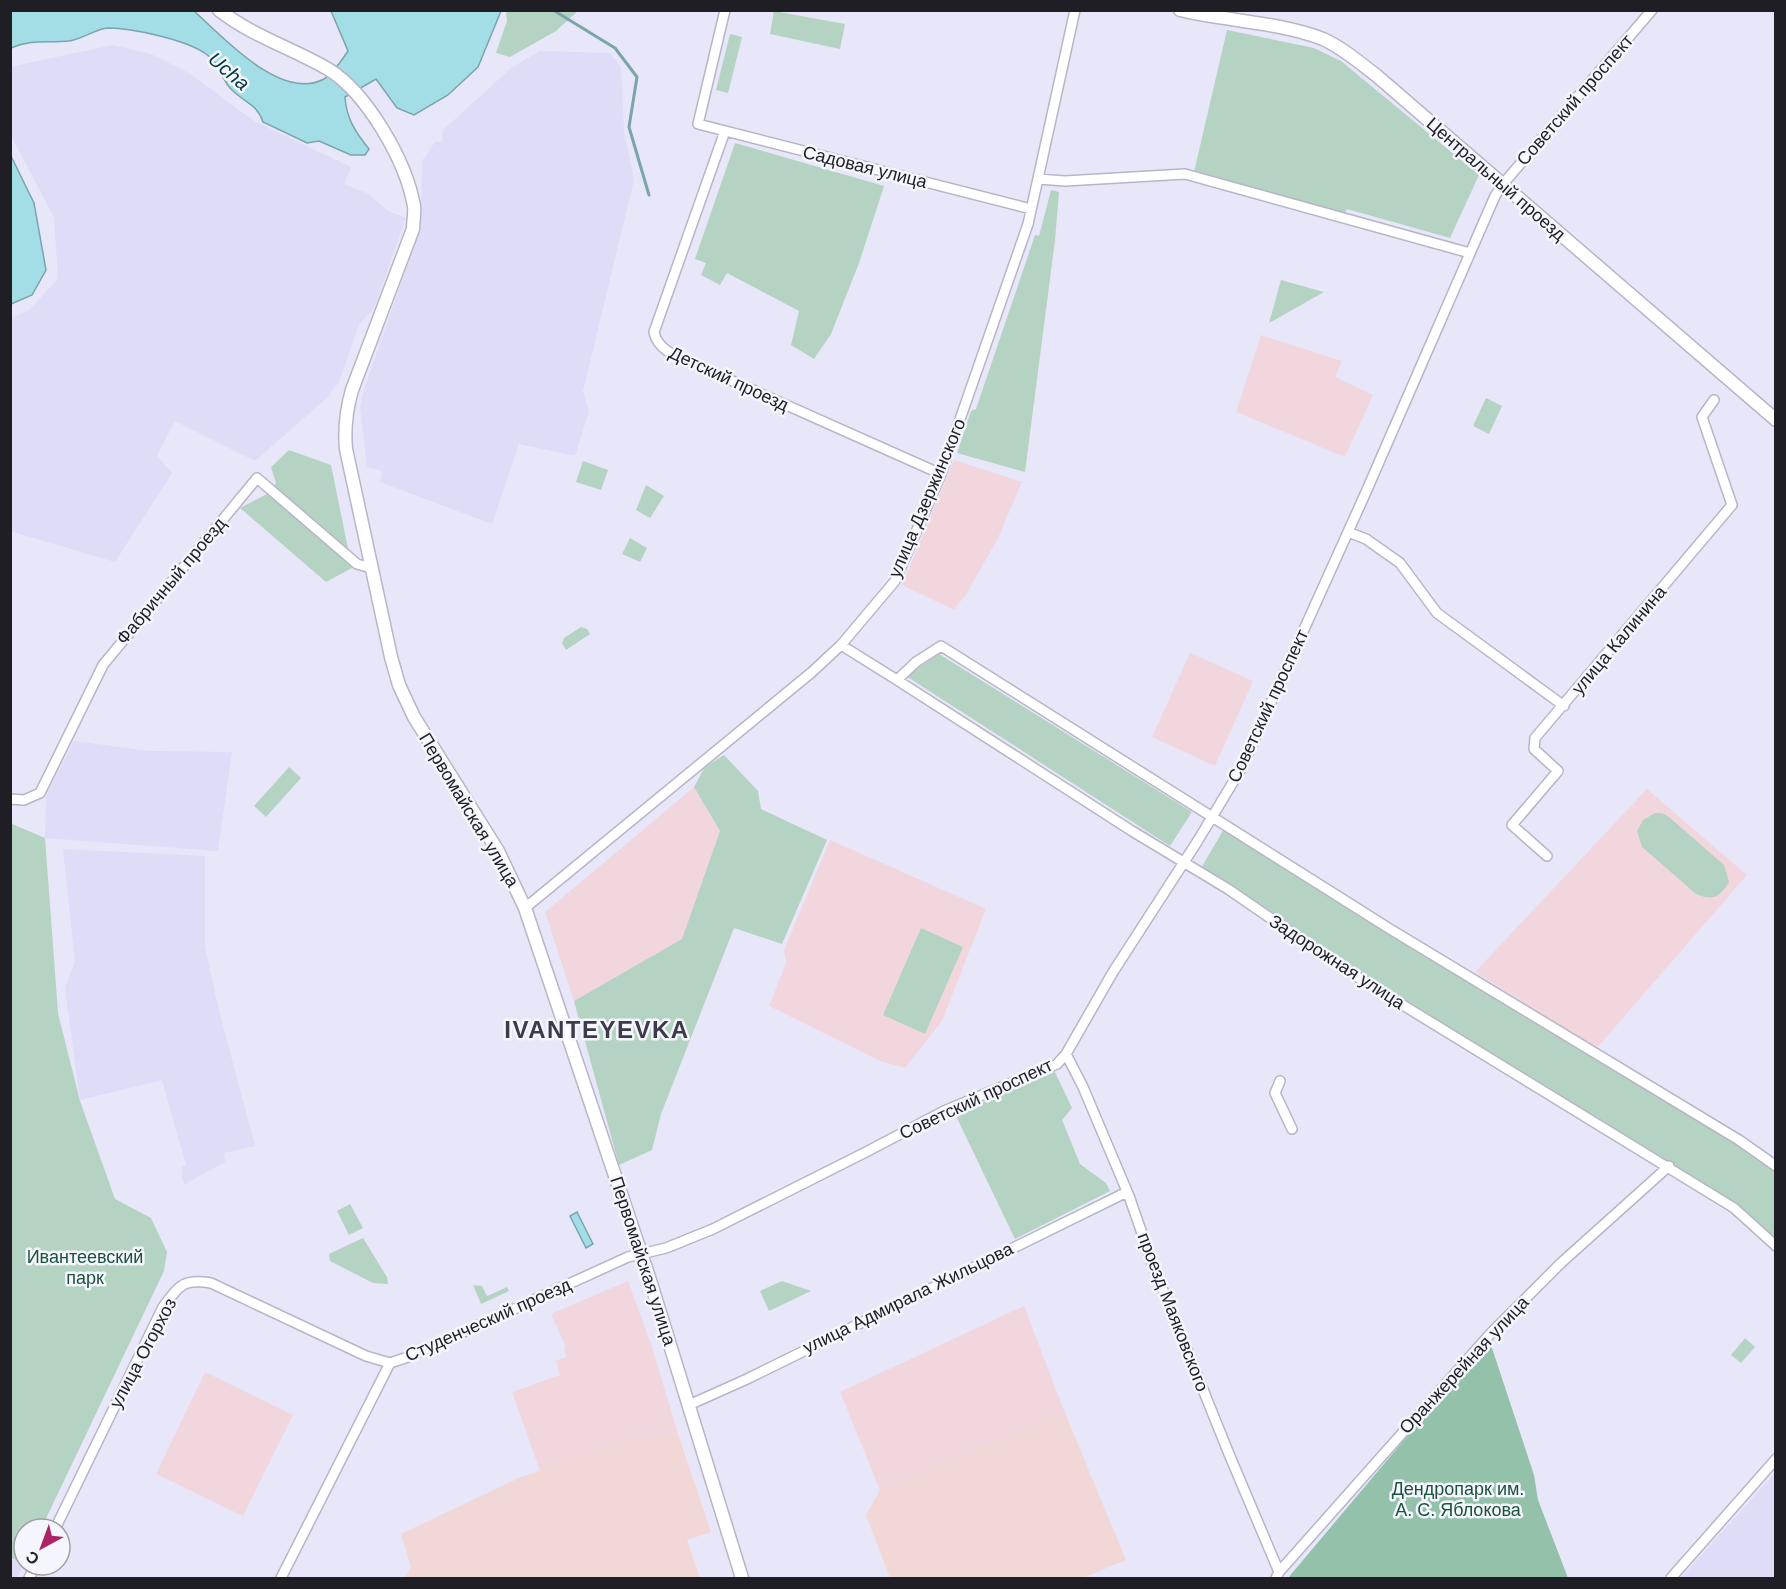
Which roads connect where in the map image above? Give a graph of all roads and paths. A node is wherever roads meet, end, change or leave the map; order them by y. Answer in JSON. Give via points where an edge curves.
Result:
{"nodes":[{"id":1,"x":219,"y":10,"type":"edge"},
{"id":2,"x":725,"y":10,"type":"edge"},
{"id":3,"x":1075,"y":10,"type":"edge"},
{"id":4,"x":1180,"y":10,"type":"edge"},
{"id":5,"x":1652,"y":10,"type":"edge"},
{"id":6,"x":724,"y":131,"type":"junction"},
{"id":7,"x":1038,"y":179,"type":"junction"},
{"id":8,"x":1503,"y":184,"type":"junction"},
{"id":9,"x":1031,"y":209,"type":"junction"},
{"id":10,"x":1470,"y":253,"type":"junction"},
{"id":11,"x":1714,"y":400,"type":"dead end"},
{"id":12,"x":1776,"y":420,"type":"edge"},
{"id":13,"x":941,"y":474,"type":"junction"},
{"id":14,"x":1348,"y":532,"type":"junction"},
{"id":15,"x":371,"y":568,"type":"junction"},
{"id":16,"x":841,"y":645,"type":"junction"},
{"id":17,"x":897,"y":680,"type":"junction"},
{"id":18,"x":1564,"y":706,"type":"junction"},
{"id":19,"x":10,"y":799,"type":"edge"},
{"id":20,"x":1212,"y":817,"type":"junction"},
{"id":21,"x":1547,"y":856,"type":"dead end"},
{"id":22,"x":1184,"y":863,"type":"junction"},
{"id":23,"x":525,"y":908,"type":"junction"},
{"id":24,"x":1066,"y":1054,"type":"junction"},
{"id":25,"x":1280,"y":1081,"type":"dead end"},
{"id":26,"x":1292,"y":1129,"type":"dead end"},
{"id":27,"x":1776,"y":1166,"type":"edge"},
{"id":28,"x":1669,"y":1167,"type":"junction"},
{"id":29,"x":1127,"y":1192,"type":"junction"},
{"id":30,"x":1776,"y":1246,"type":"edge"},
{"id":31,"x":642,"y":1254,"type":"junction"},
{"id":32,"x":390,"y":1364,"type":"junction"},
{"id":33,"x":689,"y":1405,"type":"junction"},
{"id":34,"x":1776,"y":1460,"type":"edge"},
{"id":35,"x":61,"y":1517,"type":"edge"},
{"id":36,"x":1277,"y":1575,"type":"edge"},
{"id":37,"x":281,"y":1578,"type":"edge"},
{"id":38,"x":742,"y":1578,"type":"edge"},
{"id":39,"x":1671,"y":1578,"type":"edge"}],
"edges":[{"from":1,"to":15,"type":"main road","name":"Первомайская улица","via":[[250,31],[330,70],[362,100],[399,157],[415,208],[412,229],[345,412],[346,449]]},
{"from":2,"to":6,"type":"street","name":"Садовая улица","via":[[698,124]]},
{"from":3,"to":7,"type":"street","name":"улица Дзержинского"},
{"from":4,"to":8,"type":"main road","name":"Центральный проезд","via":[[1291,31],[1345,51]]},
{"from":5,"to":8,"type":"street","name":"Советский проспект"},
{"from":6,"to":9,"type":"street","name":"Садовая улица"},
{"from":6,"to":13,"type":"street","name":"Детский проезд","via":[[654,332],[656,342],[701,367]]},
{"from":7,"to":9,"type":"street","name":"улица Дзержинского"},
{"from":7,"to":10,"type":"street","via":[[1065,182],[1185,174]]},
{"from":8,"to":10,"type":"street","name":"Советский проспект"},
{"from":8,"to":12,"type":"main road","name":"Центральный проезд"},
{"from":9,"to":13,"type":"street","name":"улица Дзержинского"},
{"from":10,"to":14,"type":"street","name":"Советский проспект"},
{"from":11,"to":18,"type":"street","name":"улица Калинина","via":[[1702,417],[1732,505]]},
{"from":13,"to":16,"type":"street","name":"улица Дзержинского","via":[[895,580]]},
{"from":14,"to":18,"type":"street","via":[[1366,539],[1400,563],[1437,613]]},
{"from":14,"to":20,"type":"street","name":"Советский проспект","via":[[1241,769]]},
{"from":15,"to":19,"type":"street","name":"Фабричный проезд","via":[[357,564],[256,478],[103,665],[40,793],[24,800]]},
{"from":15,"to":23,"type":"main road","name":"Первомайская улица","via":[[402,693],[498,851]]},
{"from":16,"to":17,"type":"street","name":"Задорожная улица"},
{"from":16,"to":23,"type":"street","name":"улица Дзержинского"},
{"from":17,"to":20,"type":"street","via":[[941,646]]},
{"from":17,"to":22,"type":"street","name":"Задорожная улица"},
{"from":18,"to":21,"type":"street","name":"улица Калинина","via":[[1535,738],[1534,749],[1558,771],[1512,825]]},
{"from":20,"to":22,"type":"street","name":"Советский проспект"},
{"from":20,"to":27,"type":"street"},
{"from":22,"to":24,"type":"street","name":"Советский проспект","via":[[1113,972]]},
{"from":22,"to":28,"type":"street","name":"Задорожная улица","via":[[1348,972]]},
{"from":23,"to":31,"type":"main road","name":"Первомайская улица"},
{"from":24,"to":29,"type":"street","name":"проезд Маяковского"},
{"from":24,"to":31,"type":"street","name":"Советский проспект","via":[[1057,1064],[944,1111],[723,1224]]},
{"from":25,"to":26,"type":"street","via":[[1275,1093]]},
{"from":28,"to":30,"type":"street","name":"Задорожная улица","via":[[1734,1208]]},
{"from":28,"to":36,"type":"street","name":"Оранжерейная улица","via":[[1561,1263],[1491,1333]]},
{"from":29,"to":33,"type":"street","name":"улица Адмирала Жильцова"},
{"from":29,"to":36,"type":"street","name":"проезд Маяковского"},
{"from":31,"to":32,"type":"street","name":"Студенческий проезд"},
{"from":31,"to":33,"type":"main road","name":"Первомайская улица"},
{"from":32,"to":35,"type":"street","name":"улица Огорхоз","via":[[210,1283],[185,1283],[163,1307]]},
{"from":32,"to":37,"type":"street","name":"Студенческий проезд"},
{"from":33,"to":38,"type":"main road","name":"Первомайская улица"},
{"from":34,"to":39,"type":"street"}]}
